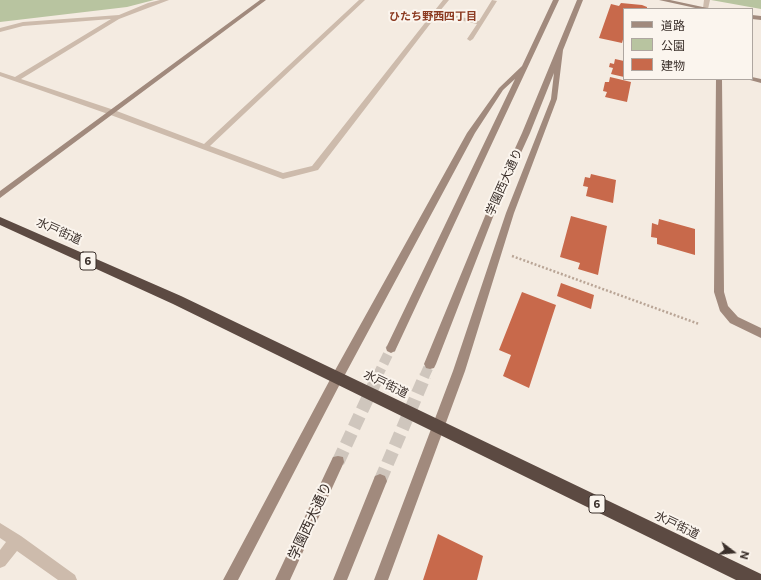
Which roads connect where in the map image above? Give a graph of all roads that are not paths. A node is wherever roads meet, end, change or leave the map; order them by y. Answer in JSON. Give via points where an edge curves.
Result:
{"nodes":[{"id":1,"x":166,"y":0,"type":"edge"},
{"id":2,"x":263,"y":0,"type":"edge"},
{"id":3,"x":362,"y":0,"type":"edge"},
{"id":4,"x":446,"y":0,"type":"edge"},
{"id":5,"x":556,"y":0,"type":"edge"},
{"id":6,"x":580,"y":0,"type":"edge"},
{"id":7,"x":662,"y":0,"type":"edge"},
{"id":8,"x":494,"y":1,"type":"dead end"},
{"id":9,"x":703,"y":8,"type":"edge"},
{"id":10,"x":436,"y":14,"type":"junction"},
{"id":11,"x":120,"y":17,"type":"junction"},
{"id":12,"x":480,"y":23,"type":"junction"},
{"id":13,"x":0,"y":25,"type":"edge"},
{"id":14,"x":8,"y":27,"type":"junction"},
{"id":15,"x":0,"y":30,"type":"edge"},
{"id":16,"x":470,"y":39,"type":"dead end"},
{"id":17,"x":560,"y":47,"type":"junction"},
{"id":18,"x":525,"y":66,"type":"junction"},
{"id":19,"x":0,"y":74,"type":"edge"},
{"id":20,"x":16,"y":80,"type":"junction"},
{"id":21,"x":719,"y":80,"type":"edge"},
{"id":22,"x":111,"y":112,"type":"junction"},
{"id":23,"x":205,"y":147,"type":"junction"},
{"id":24,"x":0,"y":195,"type":"edge"},
{"id":25,"x":0,"y":222,"type":"edge"},
{"id":26,"x":761,"y":332,"type":"edge"},
{"id":27,"x":391,"y":348,"type":"tunnel mouth"},
{"id":28,"x":430,"y":364,"type":"tunnel mouth"},
{"id":29,"x":336,"y":378,"type":"junction"},
{"id":30,"x":438,"y":428,"type":"junction"},
{"id":31,"x":338,"y":462,"type":"tunnel mouth"},
{"id":32,"x":380,"y":481,"type":"tunnel mouth"},
{"id":33,"x":0,"y":530,"type":"edge"},
{"id":34,"x":16,"y":541,"type":"junction"},
{"id":35,"x":0,"y":561,"type":"edge"},
{"id":36,"x":70,"y":580,"type":"edge"},
{"id":37,"x":230,"y":580,"type":"edge"},
{"id":38,"x":282,"y":580,"type":"edge"},
{"id":39,"x":340,"y":580,"type":"edge"},
{"id":40,"x":381,"y":580,"type":"edge"},
{"id":41,"x":755,"y":580,"type":"edge"}],
"edges":[{"from":1,"to":11,"type":"street"},
{"from":2,"to":22,"type":"main road"},
{"from":3,"to":23,"type":"street"},
{"from":4,"to":10,"type":"street"},
{"from":5,"to":18,"type":"main road"},
{"from":6,"to":17,"type":"main road","name":"学園西大通り"},
{"from":7,"to":9,"type":"main road"},
{"from":8,"to":12,"type":"street"},
{"from":10,"to":12,"type":"street"},
{"from":10,"to":23,"type":"street","via":[[315,168],[283,176]]},
{"from":11,"to":14,"type":"street"},
{"from":11,"to":20,"type":"street"},
{"from":12,"to":16,"type":"street"},
{"from":13,"to":14,"type":"street"},
{"from":14,"to":15,"type":"street"},
{"from":17,"to":28,"type":"main road","name":"学園西大通り"},
{"from":17,"to":30,"type":"main road","via":[[554,99],[499,245]]},
{"from":18,"to":27,"type":"main road"},
{"from":18,"to":29,"type":"main road","via":[[501,89],[471,133]]},
{"from":19,"to":20,"type":"street"},
{"from":20,"to":22,"type":"street"},
{"from":21,"to":26,"type":"main road","via":[[719,292],[724,308],[734,320]]},
{"from":22,"to":23,"type":"street"},
{"from":22,"to":24,"type":"main road"},
{"from":25,"to":29,"type":"highway","name":"水戸街道","number":"6","via":[[177,300]]},
{"from":29,"to":30,"type":"highway","name":"水戸街道","number":"6"},
{"from":29,"to":37,"type":"main road"},
{"from":30,"to":40,"type":"main road"},
{"from":30,"to":41,"type":"highway","name":"水戸街道","number":"6"},
{"from":31,"to":38,"type":"main road","name":"学園西大通り"},
{"from":32,"to":39,"type":"main road"},
{"from":33,"to":34,"type":"street"},
{"from":34,"to":35,"type":"street"},
{"from":34,"to":36,"type":"street"}]}
